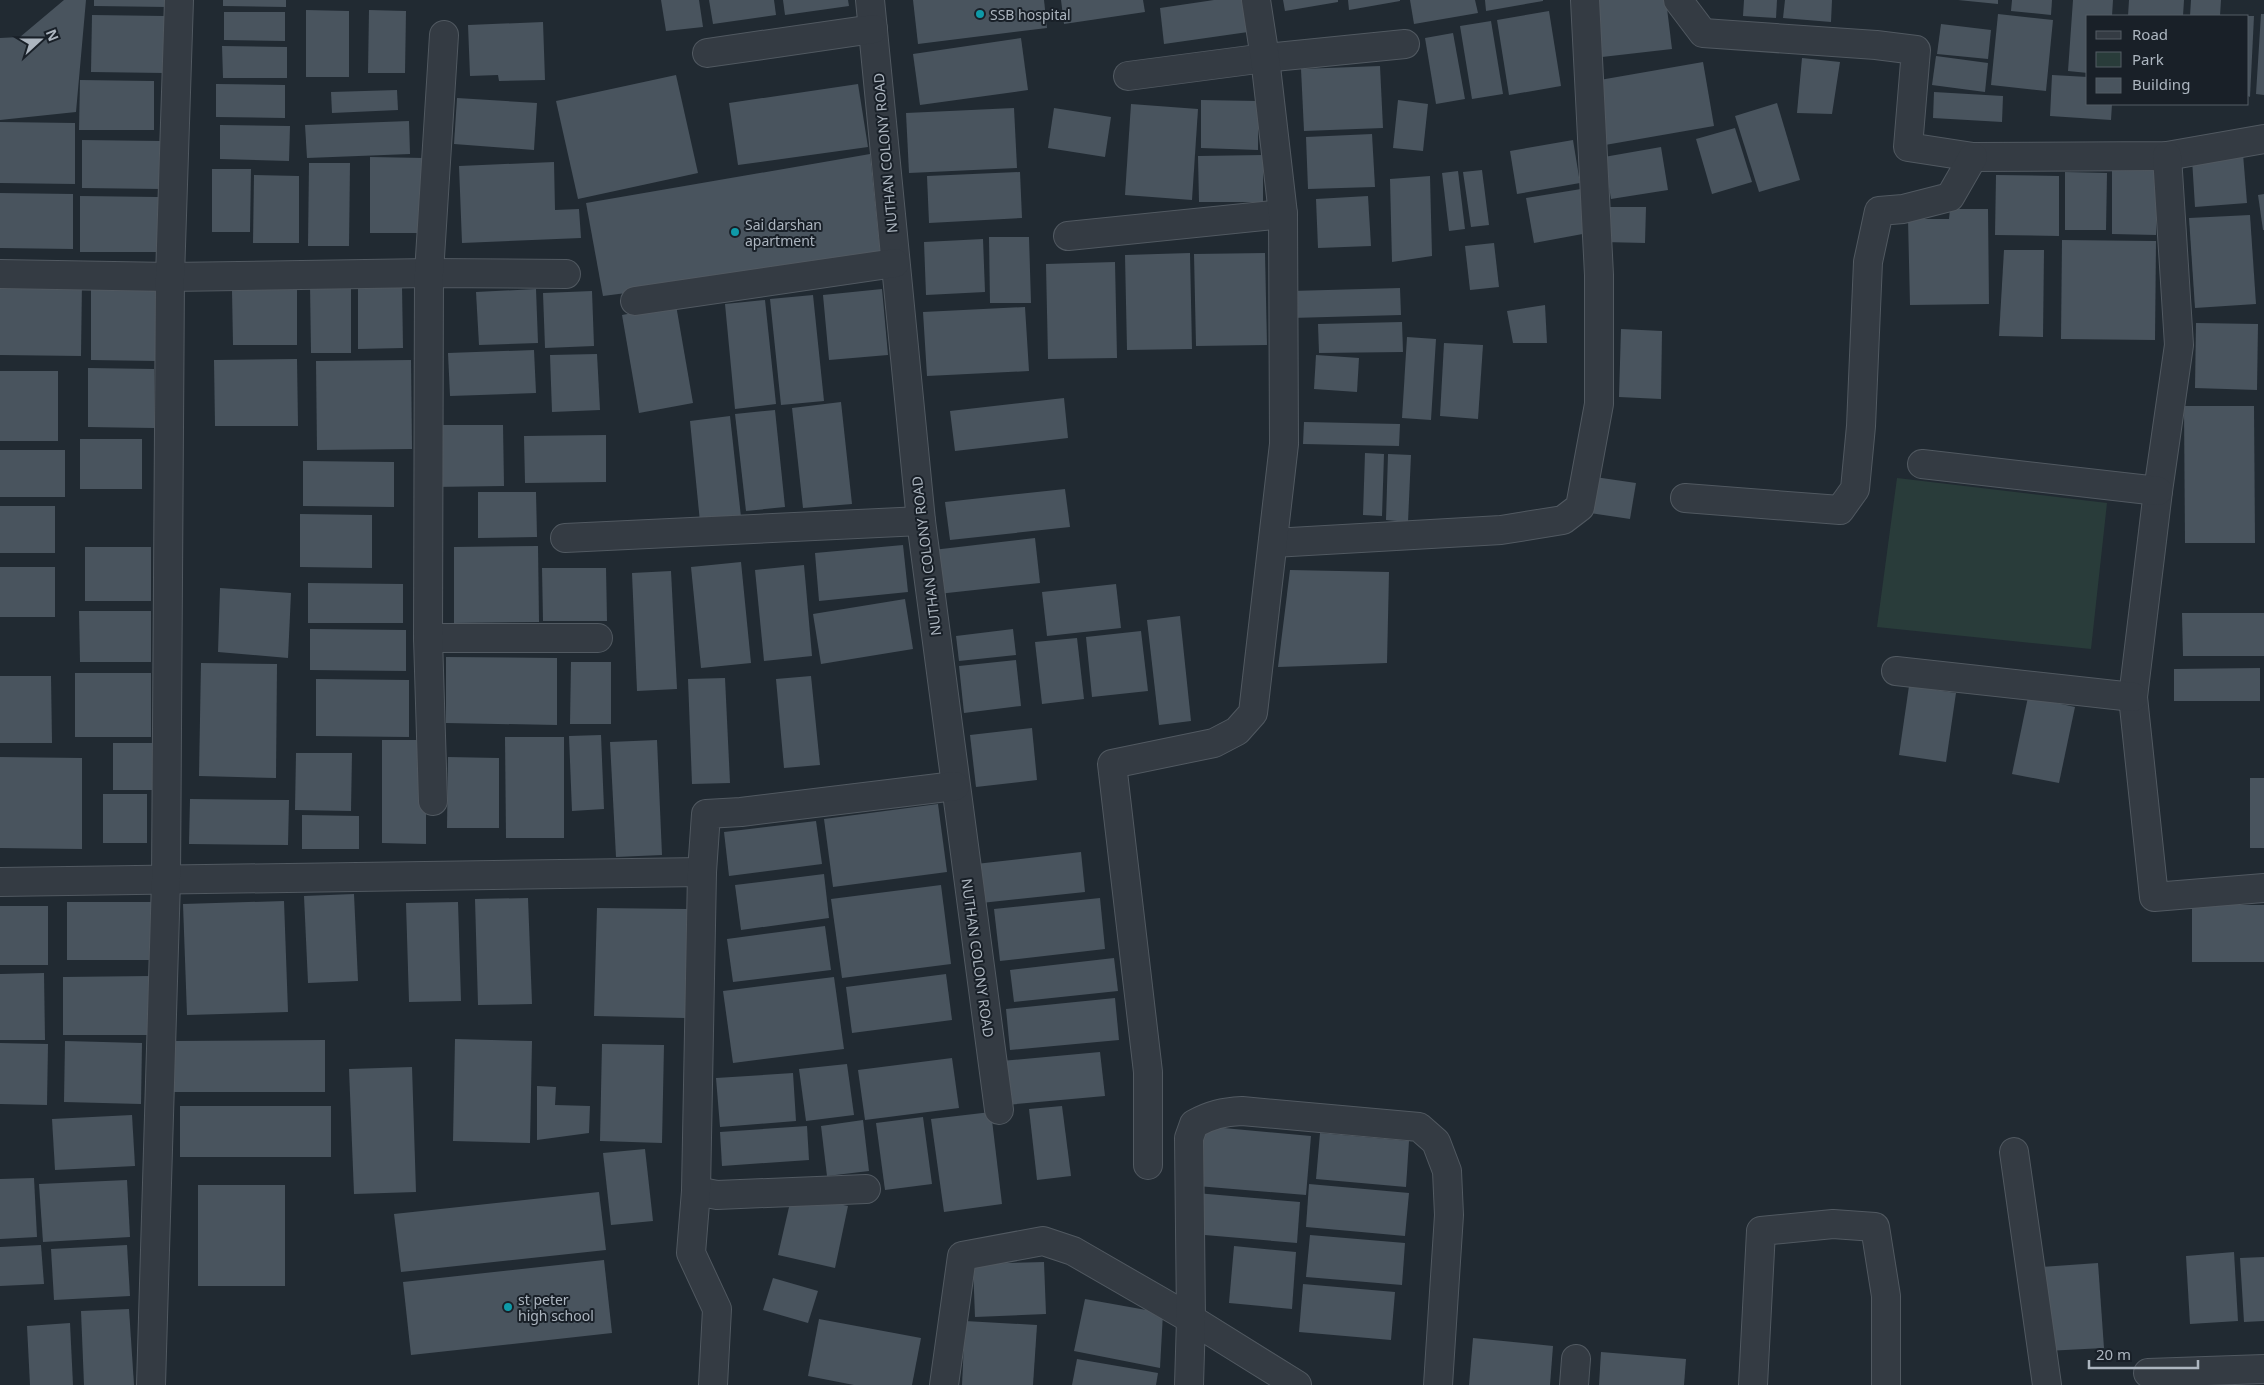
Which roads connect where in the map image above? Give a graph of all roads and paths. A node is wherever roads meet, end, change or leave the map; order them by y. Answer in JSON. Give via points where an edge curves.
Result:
{"nodes":[{"id":1,"x":179,"y":0,"type":"edge"},
{"id":2,"x":870,"y":0,"type":"edge"},
{"id":3,"x":1256,"y":0,"type":"edge"},
{"id":4,"x":1584,"y":0,"type":"edge"},
{"id":5,"x":1678,"y":0,"type":"edge"},
{"id":6,"x":873,"y":29,"type":"junction"},
{"id":7,"x":444,"y":35,"type":"dead end"},
{"id":8,"x":1405,"y":44,"type":"dead end"},
{"id":9,"x":707,"y":53,"type":"dead end"},
{"id":10,"x":1265,"y":58,"type":"junction"},
{"id":11,"x":1128,"y":76,"type":"dead end"},
{"id":12,"x":2264,"y":139,"type":"edge"},
{"id":13,"x":2167,"y":156,"type":"junction"},
{"id":14,"x":1973,"y":157,"type":"junction"},
{"id":15,"x":1283,"y":214,"type":"junction"},
{"id":16,"x":1068,"y":236,"type":"dead end"},
{"id":17,"x":896,"y":263,"type":"junction"},
{"id":18,"x":429,"y":273,"type":"junction"},
{"id":19,"x":0,"y":274,"type":"edge"},
{"id":20,"x":566,"y":274,"type":"dead end"},
{"id":21,"x":170,"y":277,"type":"junction"},
{"id":22,"x":635,"y":301,"type":"dead end"},
{"id":23,"x":1922,"y":464,"type":"dead end"},
{"id":24,"x":2158,"y":491,"type":"junction"},
{"id":25,"x":1685,"y":498,"type":"dead end"},
{"id":26,"x":921,"y":521,"type":"junction"},
{"id":27,"x":564,"y":538,"type":"dead end"},
{"id":28,"x":1273,"y":543,"type":"junction"},
{"id":29,"x":428,"y":638,"type":"junction"},
{"id":30,"x":598,"y":638,"type":"dead end"},
{"id":31,"x":1896,"y":670,"type":"dead end"},
{"id":32,"x":2133,"y":697,"type":"junction"},
{"id":33,"x":955,"y":786,"type":"junction"},
{"id":34,"x":433,"y":801,"type":"dead end"},
{"id":35,"x":702,"y":872,"type":"junction"},
{"id":36,"x":166,"y":880,"type":"junction"},
{"id":37,"x":0,"y":882,"type":"edge"},
{"id":38,"x":2264,"y":888,"type":"edge"},
{"id":39,"x":999,"y":1110,"type":"dead end"},
{"id":40,"x":2014,"y":1152,"type":"dead end"},
{"id":41,"x":1148,"y":1165,"type":"dead end"},
{"id":42,"x":866,"y":1189,"type":"dead end"},
{"id":43,"x":696,"y":1192,"type":"junction"},
{"id":44,"x":1191,"y":1319,"type":"junction"},
{"id":45,"x":2264,"y":1369,"type":"edge"},
{"id":46,"x":2148,"y":1374,"type":"dead end"},
{"id":47,"x":151,"y":1385,"type":"edge"},
{"id":48,"x":713,"y":1385,"type":"edge"},
{"id":49,"x":944,"y":1385,"type":"edge"},
{"id":50,"x":1189,"y":1385,"type":"edge"},
{"id":51,"x":1297,"y":1385,"type":"edge"},
{"id":52,"x":1438,"y":1385,"type":"edge"},
{"id":53,"x":1752,"y":1385,"type":"edge"},
{"id":54,"x":1886,"y":1385,"type":"edge"},
{"id":55,"x":2047,"y":1385,"type":"edge"}],
"edges":[{"from":1,"to":21,"type":"street"},
{"from":2,"to":6,"type":"street","name":"NUTHAN COLONY ROAD"},
{"from":3,"to":10,"type":"street"},
{"from":4,"to":28,"type":"street","via":[[1599,275],[1599,404],[1580,507],[1563,520],[1501,530]]},
{"from":5,"to":14,"type":"street","via":[[1703,33],[1916,50],[1908,147]]},
{"from":6,"to":9,"type":"street"},
{"from":6,"to":17,"type":"street","name":"NUTHAN COLONY ROAD"},
{"from":7,"to":18,"type":"street"},
{"from":8,"to":10,"type":"street"},
{"from":10,"to":11,"type":"street"},
{"from":10,"to":15,"type":"street"},
{"from":12,"to":13,"type":"street"},
{"from":13,"to":14,"type":"street"},
{"from":13,"to":24,"type":"street","via":[[2179,346]]},
{"from":14,"to":25,"type":"street","via":[[1950,197],[1903,209],[1879,210],[1868,262],[1862,426],[1855,489],[1840,510]]},
{"from":15,"to":16,"type":"street"},
{"from":15,"to":28,"type":"street","via":[[1284,444]]},
{"from":17,"to":22,"type":"street"},
{"from":17,"to":26,"type":"street","name":"NUTHAN COLONY ROAD"},
{"from":18,"to":20,"type":"street"},
{"from":18,"to":21,"type":"street"},
{"from":18,"to":29,"type":"street"},
{"from":19,"to":21,"type":"street"},
{"from":21,"to":36,"type":"street"},
{"from":23,"to":24,"type":"street"},
{"from":24,"to":32,"type":"street"},
{"from":26,"to":27,"type":"street"},
{"from":26,"to":33,"type":"street","name":"NUTHAN COLONY ROAD"},
{"from":28,"to":41,"type":"street","via":[[1254,713],[1237,731],[1214,743],[1112,764],[1148,1072]]},
{"from":29,"to":30,"type":"street"},
{"from":29,"to":34,"type":"street"},
{"from":31,"to":32,"type":"street"},
{"from":32,"to":38,"type":"street","via":[[2154,897]]},
{"from":33,"to":35,"type":"street","via":[[706,814]]},
{"from":33,"to":39,"type":"street","name":"NUTHAN COLONY ROAD"},
{"from":35,"to":36,"type":"street"},
{"from":35,"to":43,"type":"street"},
{"from":36,"to":37,"type":"street"},
{"from":36,"to":47,"type":"street"},
{"from":40,"to":55,"type":"street"},
{"from":42,"to":43,"type":"street"},
{"from":43,"to":48,"type":"street","via":[[691,1253],[716,1309]]},
{"from":44,"to":49,"type":"street","via":[[1073,1250],[1043,1241],[962,1256]]},
{"from":44,"to":50,"type":"street"},
{"from":44,"to":51,"type":"street"},
{"from":44,"to":52,"type":"street","via":[[1189,1138],[1194,1124],[1207,1116],[1242,1111],[1419,1127],[1436,1142],[1447,1171],[1448,1215]]},
{"from":45,"to":46,"type":"street"},
{"from":53,"to":54,"type":"street","via":[[1761,1231],[1833,1224],[1875,1227],[1886,1296]]}]}
